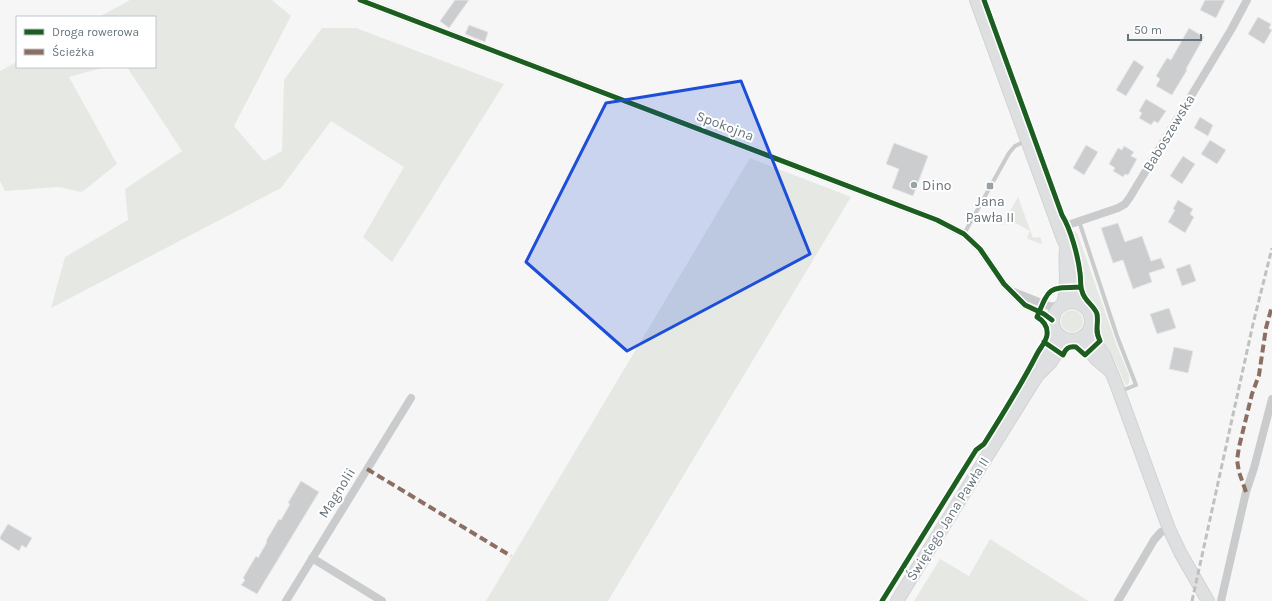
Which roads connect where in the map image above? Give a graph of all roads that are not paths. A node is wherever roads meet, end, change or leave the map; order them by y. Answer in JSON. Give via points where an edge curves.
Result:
{"nodes":[{"id":1,"x":360,"y":0,"type":"edge"},
{"id":2,"x":976,"y":0,"type":"edge"},
{"id":3,"x":1247,"y":0,"type":"edge"},
{"id":4,"x":1028,"y":140,"type":"junction"},
{"id":5,"x":1079,"y":221,"type":"junction"},
{"id":6,"x":1059,"y":228,"type":"junction"},
{"id":7,"x":964,"y":234,"type":"junction"},
{"id":8,"x":1066,"y":247,"type":"junction"},
{"id":9,"x":1012,"y":290,"type":"junction"},
{"id":10,"x":1079,"y":303,"type":"junction"},
{"id":11,"x":1060,"y":305,"type":"junction"},
{"id":12,"x":1052,"y":320,"type":"junction"},
{"id":13,"x":1089,"y":330,"type":"junction"},
{"id":14,"x":1056,"y":332,"type":"junction"},
{"id":15,"x":1073,"y":340,"type":"junction"},
{"id":16,"x":1110,"y":372,"type":"junction"},
{"id":17,"x":1037,"y":376,"type":"junction"},
{"id":18,"x":1120,"y":392,"type":"junction"},
{"id":19,"x":411,"y":398,"type":"dead end"},
{"id":20,"x":1272,"y":399,"type":"edge"},
{"id":21,"x":1169,"y":529,"type":"junction"},
{"id":22,"x":312,"y":558,"type":"junction"},
{"id":23,"x":286,"y":601,"type":"edge"},
{"id":24,"x":382,"y":601,"type":"edge"},
{"id":25,"x":897,"y":601,"type":"edge"},
{"id":26,"x":1118,"y":601,"type":"edge"},
{"id":27,"x":1208,"y":601,"type":"edge"},
{"id":28,"x":1221,"y":601,"type":"edge"}],
"edges":[{"from":1,"to":7,"type":"street","name":"Spokojna","via":[[937,220]]},
{"from":2,"to":4,"type":"street"},
{"from":3,"to":5,"type":"street","name":"Baboszewska","via":[[1125,204]]},
{"from":4,"to":6,"type":"street"},
{"from":4,"to":7,"type":"lane","via":[[1015,146],[1009,153]]},
{"from":5,"to":6,"type":"street","name":"Baboszewska"},
{"from":5,"to":18,"type":"lane","via":[[1136,385]]},
{"from":6,"to":8,"type":"street"},
{"from":7,"to":9,"type":"street","name":"Spokojna","via":[[980,249],[1004,284]]},
{"from":8,"to":10,"type":"street","via":[[1073,260],[1075,292]]},
{"from":8,"to":11,"type":"street","via":[[1066,292]]},
{"from":9,"to":11,"type":"street","name":"Spokojna","via":[[1049,306]]},
{"from":9,"to":12,"type":"street","name":"Spokojna","via":[[1025,305]]},
{"from":10,"to":11,"type":"street","via":[[1074,301]]},
{"from":10,"to":13,"type":"street","via":[[1090,314]]},
{"from":11,"to":12,"type":"street"},
{"from":12,"to":14,"type":"street"},
{"from":13,"to":15,"type":"street"},
{"from":13,"to":16,"type":"street","via":[[1105,356]]},
{"from":14,"to":15,"type":"street","via":[[1059,336]]},
{"from":14,"to":17,"type":"street","name":"Świętego Jana Pawła II"},
{"from":15,"to":16,"type":"street","via":[[1086,347]]},
{"from":15,"to":17,"type":"street","name":"Świętego Jana Pawła II","via":[[1064,344]]},
{"from":16,"to":18,"type":"street"},
{"from":17,"to":25,"type":"street","name":"Świętego Jana Pawła II"},
{"from":18,"to":21,"type":"street"},
{"from":19,"to":22,"type":"street","name":"Magnolii"},
{"from":20,"to":28,"type":"street","via":[[1246,492]]},
{"from":21,"to":26,"type":"street","via":[[1161,532],[1154,540]]},
{"from":21,"to":27,"type":"street"},
{"from":22,"to":23,"type":"street","name":"Magnolii"},
{"from":22,"to":24,"type":"street"}]}
